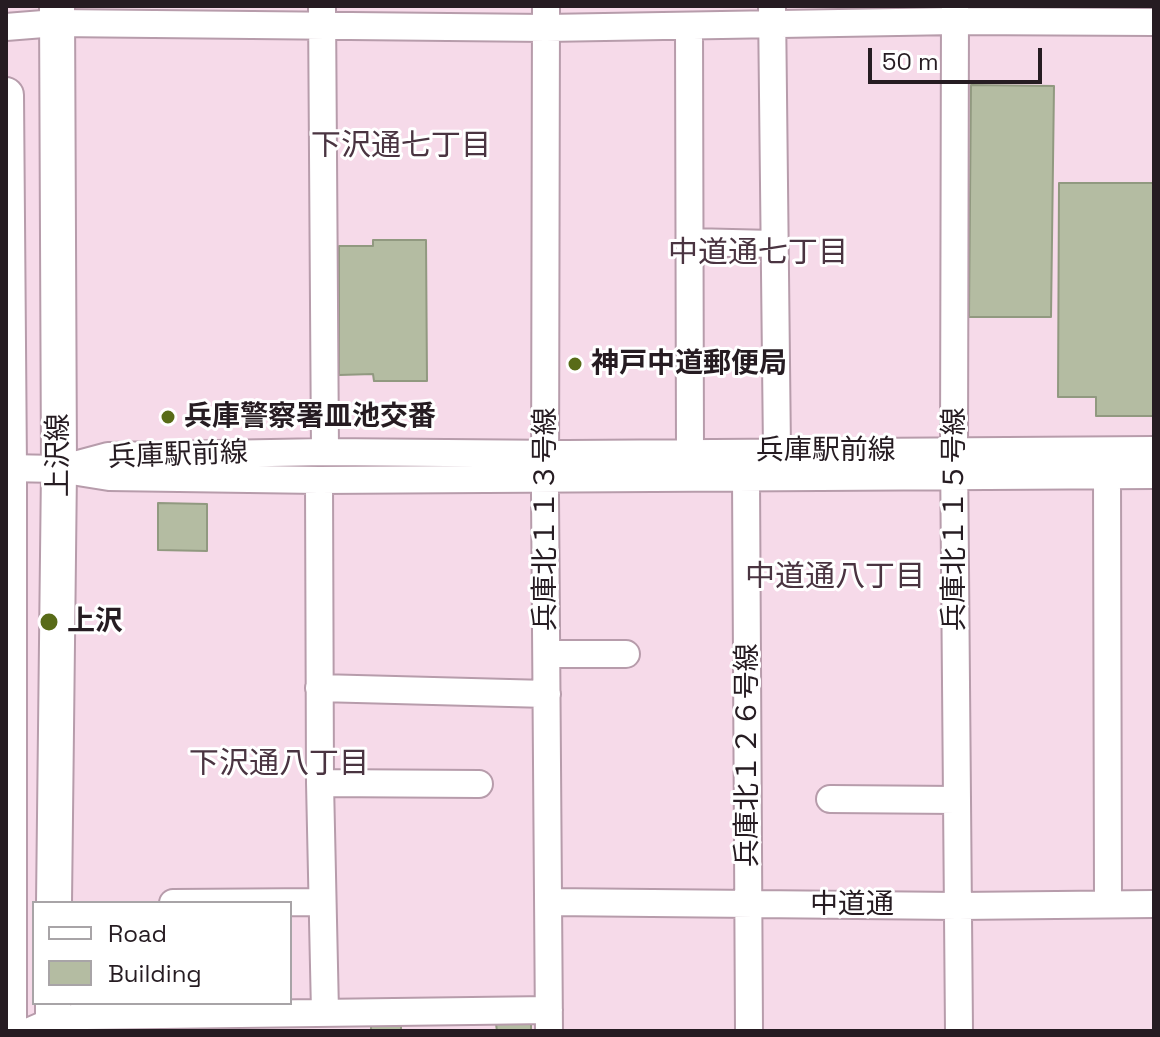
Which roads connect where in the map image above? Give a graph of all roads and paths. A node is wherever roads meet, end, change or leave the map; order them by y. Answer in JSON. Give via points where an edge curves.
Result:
{"nodes":[{"id":1,"x":956,"y":13,"type":"edge"},
{"id":2,"x":1106,"y":14,"type":"edge"},
{"id":3,"x":57,"y":15,"type":"edge"},
{"id":4,"x":772,"y":15,"type":"edge"},
{"id":5,"x":322,"y":17,"type":"edge"},
{"id":6,"x":546,"y":17,"type":"edge"},
{"id":7,"x":1154,"y":22,"type":"edge"},
{"id":8,"x":689,"y":26,"type":"junction"},
{"id":9,"x":6,"y":27,"type":"edge"},
{"id":10,"x":6,"y":95,"type":"edge"},
{"id":11,"x":690,"y":242,"type":"junction"},
{"id":12,"x":774,"y":244,"type":"junction"},
{"id":13,"x":1154,"y":450,"type":"edge"},
{"id":14,"x":777,"y":451,"type":"junction"},
{"id":15,"x":325,"y":452,"type":"junction"},
{"id":16,"x":690,"y":454,"type":"junction"},
{"id":17,"x":954,"y":463,"type":"junction"},
{"id":18,"x":545,"y":467,"type":"junction"},
{"id":19,"x":8,"y":468,"type":"edge"},
{"id":20,"x":59,"y":469,"type":"junction"},
{"id":21,"x":1154,"y":475,"type":"edge"},
{"id":22,"x":1107,"y":476,"type":"junction"},
{"id":23,"x":746,"y":478,"type":"junction"},
{"id":24,"x":319,"y":480,"type":"junction"},
{"id":25,"x":547,"y":654,"type":"junction"},
{"id":26,"x":626,"y":654,"type":"dead end"},
{"id":27,"x":319,"y":688,"type":"junction"},
{"id":28,"x":547,"y":694,"type":"junction"},
{"id":29,"x":8,"y":746,"type":"edge"},
{"id":30,"x":320,"y":783,"type":"junction"},
{"id":31,"x":479,"y":784,"type":"dead end"},
{"id":32,"x":830,"y":799,"type":"dead end"},
{"id":33,"x":957,"y":800,"type":"junction"},
{"id":34,"x":54,"y":901,"type":"edge"},
{"id":35,"x":292,"y":902,"type":"edge"},
{"id":36,"x":322,"y":902,"type":"junction"},
{"id":37,"x":550,"y":902,"type":"junction"},
{"id":38,"x":1108,"y":904,"type":"junction"},
{"id":39,"x":1154,"y":904,"type":"edge"},
{"id":40,"x":749,"y":905,"type":"junction"},
{"id":41,"x":958,"y":906,"type":"junction"},
{"id":42,"x":325,"y":1012,"type":"junction"},
{"id":43,"x":174,"y":1016,"type":"edge"},
{"id":44,"x":451,"y":1021,"type":"edge"},
{"id":45,"x":549,"y":1021,"type":"edge"},
{"id":46,"x":47,"y":1022,"type":"edge"},
{"id":47,"x":259,"y":1022,"type":"edge"},
{"id":48,"x":364,"y":1022,"type":"edge"},
{"id":49,"x":9,"y":1031,"type":"edge"},
{"id":50,"x":749,"y":1031,"type":"edge"},
{"id":51,"x":959,"y":1031,"type":"edge"}],
"edges":[{"from":1,"to":2,"type":"street"},
{"from":1,"to":4,"type":"street"},
{"from":1,"to":17,"type":"street","name":"兵庫北１１５号線"},
{"from":2,"to":7,"type":"street"},
{"from":3,"to":5,"type":"street"},
{"from":3,"to":9,"type":"street"},
{"from":3,"to":20,"type":"main road","name":"上沢線"},
{"from":4,"to":8,"type":"street"},
{"from":4,"to":12,"type":"street"},
{"from":5,"to":6,"type":"street"},
{"from":5,"to":15,"type":"street"},
{"from":6,"to":8,"type":"street"},
{"from":6,"to":18,"type":"street","name":"兵庫北１１３号線"},
{"from":8,"to":11,"type":"street"},
{"from":10,"to":19,"type":"main road","name":"上沢線"},
{"from":11,"to":12,"type":"street"},
{"from":11,"to":16,"type":"street"},
{"from":12,"to":14,"type":"street"},
{"from":13,"to":17,"type":"street","name":"兵庫駅前線"},
{"from":14,"to":16,"type":"street","name":"兵庫駅前線"},
{"from":14,"to":17,"type":"street","name":"兵庫駅前線"},
{"from":15,"to":18,"type":"street","name":"兵庫駅前線"},
{"from":15,"to":20,"type":"street","name":"兵庫駅前線","via":[[108,456]]},
{"from":16,"to":18,"type":"street","name":"兵庫駅前線"},
{"from":17,"to":22,"type":"street","name":"兵庫駅前線"},
{"from":17,"to":23,"type":"street","name":"兵庫駅前線"},
{"from":17,"to":33,"type":"street","name":"兵庫北１１５号線"},
{"from":18,"to":23,"type":"street","name":"兵庫駅前線"},
{"from":18,"to":24,"type":"street","name":"兵庫駅前線"},
{"from":18,"to":25,"type":"street","name":"兵庫北１１３号線"},
{"from":19,"to":20,"type":"street"},
{"from":19,"to":29,"type":"main road","name":"上沢線"},
{"from":20,"to":24,"type":"street","name":"兵庫駅前線","via":[[109,477]]},
{"from":20,"to":34,"type":"main road","name":"上沢線"},
{"from":21,"to":22,"type":"street","name":"兵庫駅前線"},
{"from":22,"to":38,"type":"street"},
{"from":23,"to":40,"type":"street","name":"兵庫北１２６号線"},
{"from":24,"to":27,"type":"street"},
{"from":25,"to":26,"type":"street"},
{"from":25,"to":28,"type":"street","name":"兵庫北１１３号線"},
{"from":27,"to":28,"type":"street"},
{"from":27,"to":30,"type":"street"},
{"from":28,"to":37,"type":"street","name":"兵庫北１１３号線"},
{"from":29,"to":49,"type":"main road","name":"上沢線"},
{"from":30,"to":31,"type":"street"},
{"from":30,"to":36,"type":"street"},
{"from":32,"to":33,"type":"street"},
{"from":33,"to":41,"type":"street","name":"兵庫北１１５号線"},
{"from":35,"to":36,"type":"street"},
{"from":36,"to":42,"type":"street"},
{"from":37,"to":40,"type":"street","name":"中道通"},
{"from":37,"to":45,"type":"street","name":"兵庫北１１３号線"},
{"from":38,"to":39,"type":"street","name":"中道通"},
{"from":38,"to":41,"type":"street","name":"中道通"},
{"from":40,"to":41,"type":"street","name":"中道通"},
{"from":40,"to":50,"type":"street","name":"兵庫北１２６号線"},
{"from":41,"to":51,"type":"street","name":"兵庫北１１５号線"},
{"from":42,"to":47,"type":"street"},
{"from":42,"to":48,"type":"street"},
{"from":43,"to":46,"type":"street","via":[[85,1016]]},
{"from":43,"to":47,"type":"street"},
{"from":44,"to":45,"type":"street"},
{"from":44,"to":48,"type":"street"}]}
